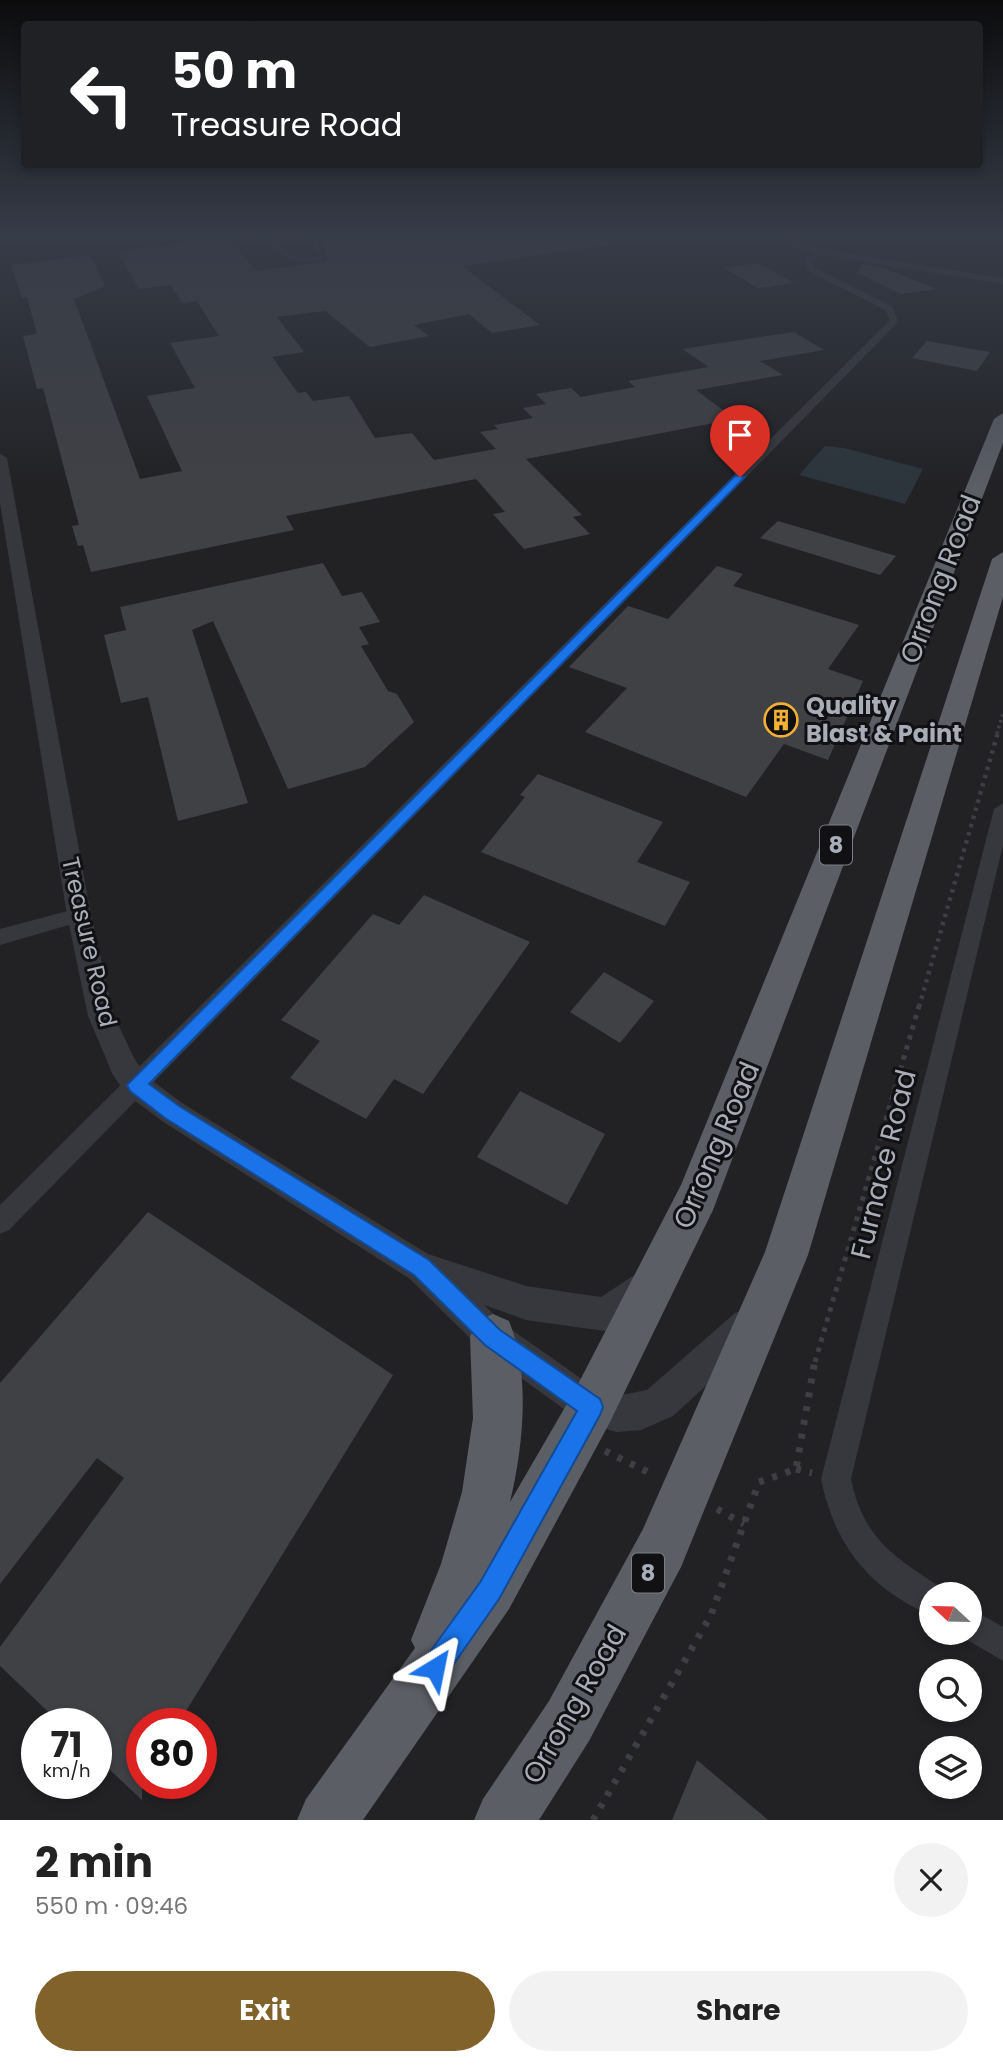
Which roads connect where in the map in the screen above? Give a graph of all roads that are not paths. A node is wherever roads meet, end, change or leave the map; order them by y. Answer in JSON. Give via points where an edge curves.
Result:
{"nodes":[{"id":1,"x":894,"y":318,"type":"edge"},
{"id":2,"x":1003,"y":419,"type":"edge"},
{"id":3,"x":0,"y":458,"type":"edge"},
{"id":4,"x":1003,"y":559,"type":"edge"},
{"id":5,"x":1003,"y":809,"type":"edge"},
{"id":6,"x":79,"y":915,"type":"junction"},
{"id":7,"x":0,"y":937,"type":"edge"},
{"id":8,"x":136,"y":1085,"type":"junction"},
{"id":9,"x":0,"y":1222,"type":"edge"},
{"id":10,"x":421,"y":1268,"type":"junction"},
{"id":11,"x":662,"y":1269,"type":"junction"},
{"id":12,"x":762,"y":1311,"type":"junction"},
{"id":13,"x":493,"y":1337,"type":"junction"},
{"id":14,"x":582,"y":1424,"type":"junction"},
{"id":15,"x":919,"y":1591,"type":"edge"},
{"id":16,"x":982,"y":1631,"type":"edge"},
{"id":17,"x":1003,"y":1645,"type":"edge"},
{"id":18,"x":421,"y":1688,"type":"junction"},
{"id":19,"x":327,"y":1820,"type":"edge"},
{"id":20,"x":504,"y":1820,"type":"edge"}],
"edges":[{"from":1,"to":8,"type":"street"},
{"from":2,"to":11,"type":"highway","name":"Orrong Road","number":"8","via":[[698,1196]]},
{"from":3,"to":6,"type":"street","name":"Treasure Road"},
{"from":4,"to":12,"type":"highway","name":"Orrong Road","number":"8","via":[[786,1255]]},
{"from":5,"to":15,"type":"street","name":"Furnace Road","via":[[836,1479],[839,1507],[869,1557]]},
{"from":6,"to":7,"type":"street"},
{"from":6,"to":8,"type":"street","name":"Treasure Road","via":[[101,1016]]},
{"from":8,"to":9,"type":"street"},
{"from":8,"to":10,"type":"street","name":"Treasure Road"},
{"from":10,"to":11,"type":"street","name":"Treasure Road","via":[[526,1303],[605,1314]]},
{"from":10,"to":13,"type":"street","name":"Treasure Road"},
{"from":11,"to":14,"type":"highway","name":"Orrong Road","number":"8"},
{"from":12,"to":14,"type":"street","name":"Treasure Road","via":[[660,1403],[641,1412]]},
{"from":12,"to":20,"type":"highway","name":"Orrong Road","number":"8","via":[[662,1548],[569,1721]]},
{"from":13,"to":14,"type":"street","name":"Treasure Road"},
{"from":13,"to":18,"type":"highway","via":[[498,1392],[495,1462],[488,1498],[469,1564]]},
{"from":14,"to":18,"type":"highway","name":"Orrong Road","number":"8","via":[[490,1590]]},
{"from":16,"to":17,"type":"street"},
{"from":18,"to":19,"type":"highway","name":"Orrong Road","number":"8"}]}
